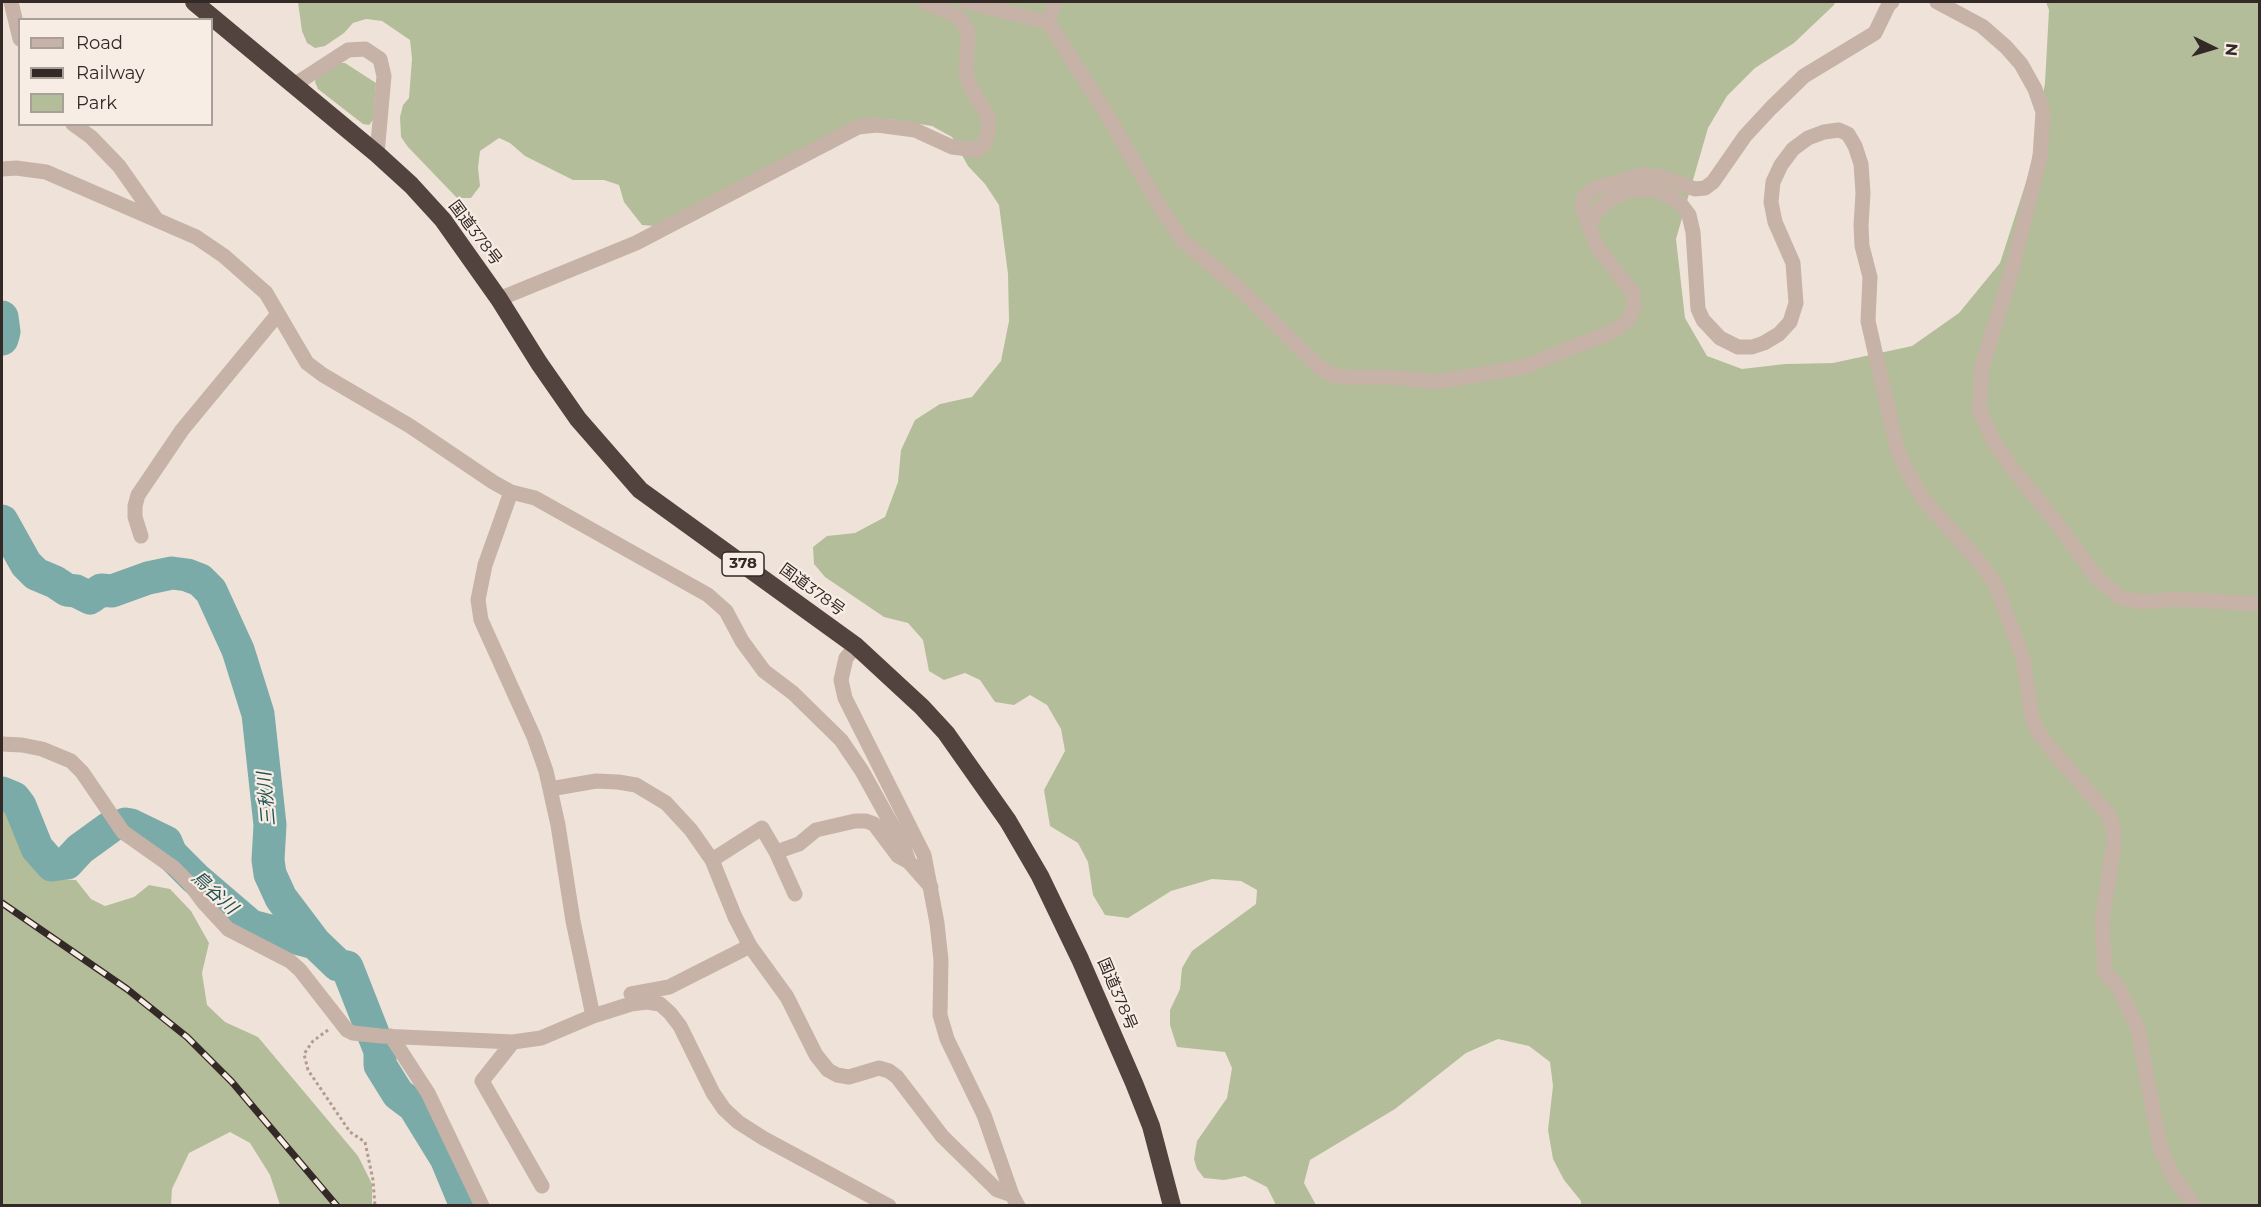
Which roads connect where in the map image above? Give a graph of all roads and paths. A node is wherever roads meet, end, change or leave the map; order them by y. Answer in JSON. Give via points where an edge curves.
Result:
{"nodes":[{"id":1,"x":11,"y":2,"type":"edge"},
{"id":2,"x":194,"y":2,"type":"edge"},
{"id":3,"x":925,"y":2,"type":"edge"},
{"id":4,"x":966,"y":2,"type":"edge"},
{"id":5,"x":1055,"y":2,"type":"edge"},
{"id":6,"x":1892,"y":2,"type":"edge"},
{"id":7,"x":1937,"y":2,"type":"edge"},
{"id":8,"x":1048,"y":22,"type":"junction"},
{"id":9,"x":18,"y":31,"type":"edge"},
{"id":10,"x":294,"y":85,"type":"junction"},
{"id":11,"x":76,"y":126,"type":"edge"},
{"id":12,"x":377,"y":154,"type":"junction"},
{"id":13,"x":2,"y":170,"type":"edge"},
{"id":14,"x":157,"y":220,"type":"junction"},
{"id":15,"x":1588,"y":225,"type":"junction"},
{"id":16,"x":499,"y":299,"type":"junction"},
{"id":17,"x":278,"y":314,"type":"junction"},
{"id":18,"x":511,"y":492,"type":"junction"},
{"id":19,"x":141,"y":536,"type":"dead end"},
{"id":20,"x":2259,"y":604,"type":"edge"},
{"id":21,"x":856,"y":646,"type":"junction"},
{"id":22,"x":2,"y":744,"type":"edge"},
{"id":23,"x":550,"y":789,"type":"junction"},
{"id":24,"x":776,"y":852,"type":"junction"},
{"id":25,"x":712,"y":860,"type":"junction"},
{"id":26,"x":909,"y":862,"type":"junction"},
{"id":27,"x":931,"y":887,"type":"junction"},
{"id":28,"x":795,"y":894,"type":"dead end"},
{"id":29,"x":750,"y":946,"type":"junction"},
{"id":30,"x":620,"y":1008,"type":"junction"},
{"id":31,"x":593,"y":1016,"type":"junction"},
{"id":32,"x":339,"y":1021,"type":"junction"},
{"id":33,"x":386,"y":1036,"type":"junction"},
{"id":34,"x":513,"y":1042,"type":"junction"},
{"id":35,"x":542,"y":1186,"type":"dead end"},
{"id":36,"x":1015,"y":1200,"type":"edge"},
{"id":37,"x":375,"y":1206,"type":"edge"},
{"id":38,"x":482,"y":1206,"type":"edge"},
{"id":39,"x":889,"y":1206,"type":"edge"},
{"id":40,"x":1172,"y":1206,"type":"edge"},
{"id":41,"x":2195,"y":1206,"type":"edge"}],
"edges":[{"from":1,"to":9,"type":"street"},
{"from":2,"to":10,"type":"highway","name":"国道378号","number":"378"},
{"from":3,"to":16,"type":"street","via":[[958,17],[968,32],[966,74],[988,117],[988,131],[977,150],[952,147],[915,130],[858,127],[636,243]]},
{"from":4,"to":8,"type":"street"},
{"from":5,"to":8,"type":"street"},
{"from":6,"to":15,"type":"street","via":[[1875,33],[1804,76],[1771,108],[1705,188],[1695,189],[1662,177],[1643,175],[1595,188],[1584,196],[1582,206]]},
{"from":7,"to":20,"type":"street","via":[[1982,26],[2006,47],[2021,64],[2043,112],[2038,166],[1982,367],[1979,408],[1991,437],[2096,577],[2121,598],[2143,602],[2175,599]]},
{"from":8,"to":15,"type":"street","via":[[1182,240],[1332,375],[1436,382],[1524,368],[1616,330],[1628,320],[1634,307],[1633,293],[1597,247]]},
{"from":10,"to":12,"type":"highway","name":"国道378号","number":"378"},
{"from":10,"to":12,"type":"street","via":[[348,50],[365,49],[380,60],[384,76]]},
{"from":11,"to":14,"type":"street","via":[[119,166]]},
{"from":12,"to":16,"type":"highway","name":"国道378号","number":"378","via":[[443,220]]},
{"from":13,"to":14,"type":"street","via":[[46,172]]},
{"from":14,"to":17,"type":"street","via":[[196,237],[224,256],[266,293]]},
{"from":15,"to":41,"type":"street","via":[[1598,209],[1627,191],[1651,189],[1680,203],[1694,232],[1698,309],[1703,320],[1720,338],[1738,347],[1764,343],[1790,322],[1796,303],[1793,263],[1775,222],[1771,202],[1773,182],[1793,149],[1808,138],[1839,130],[1848,134],[1861,164],[1862,246],[1870,277],[1868,321],[1897,448],[1923,499],[1996,585],[2023,659],[2032,718],[2038,732],[2108,814],[2114,843],[2102,923],[2105,972],[2119,988],[2138,1029],[2160,1147],[2172,1175]]},
{"from":16,"to":21,"type":"highway","name":"国道378号","number":"378","via":[[578,419],[640,490]]},
{"from":17,"to":18,"type":"street","via":[[307,363]]},
{"from":17,"to":19,"type":"street","via":[[182,430],[138,495],[135,517]]},
{"from":18,"to":23,"type":"street","via":[[485,565],[478,600],[481,620],[534,737]]},
{"from":18,"to":26,"type":"street","via":[[535,498],[708,595],[726,611],[764,671],[841,740],[862,771]]},
{"from":21,"to":27,"type":"street","via":[[846,658],[841,680],[845,698],[915,834]]},
{"from":21,"to":40,"type":"highway","name":"国道378号","number":"378","via":[[946,733],[1035,867],[1134,1083],[1151,1126]]},
{"from":22,"to":32,"type":"street","via":[[42,749],[71,761],[123,832],[174,868],[228,929],[290,961]]},
{"from":23,"to":25,"type":"street","via":[[596,781],[636,785],[666,803]]},
{"from":23,"to":31,"type":"street"},
{"from":24,"to":25,"type":"street","via":[[762,828]]},
{"from":24,"to":26,"type":"street","via":[[799,844],[816,830],[866,821],[874,824],[898,856]]},
{"from":24,"to":28,"type":"street"},
{"from":25,"to":29,"type":"street"},
{"from":26,"to":27,"type":"street"},
{"from":27,"to":36,"type":"street","via":[[941,960],[940,1015],[947,1039],[984,1115]]},
{"from":29,"to":30,"type":"street","via":[[669,987],[629,994]]},
{"from":29,"to":36,"type":"street","via":[[787,997],[816,1055],[828,1070],[849,1077],[879,1068],[889,1071],[942,1136],[997,1190]]},
{"from":30,"to":31,"type":"street"},
{"from":30,"to":39,"type":"street","via":[[647,1002],[660,1004],[680,1026],[718,1101],[738,1122]]},
{"from":31,"to":34,"type":"street","via":[[542,1038]]},
{"from":32,"to":33,"type":"street","via":[[353,1033]]},
{"from":32,"to":37,"type":"path","via":[[313,1041],[304,1054],[308,1070],[350,1132],[364,1142]]},
{"from":33,"to":34,"type":"street"},
{"from":33,"to":38,"type":"street","via":[[428,1093]]},
{"from":34,"to":35,"type":"street","via":[[482,1082]]}]}
